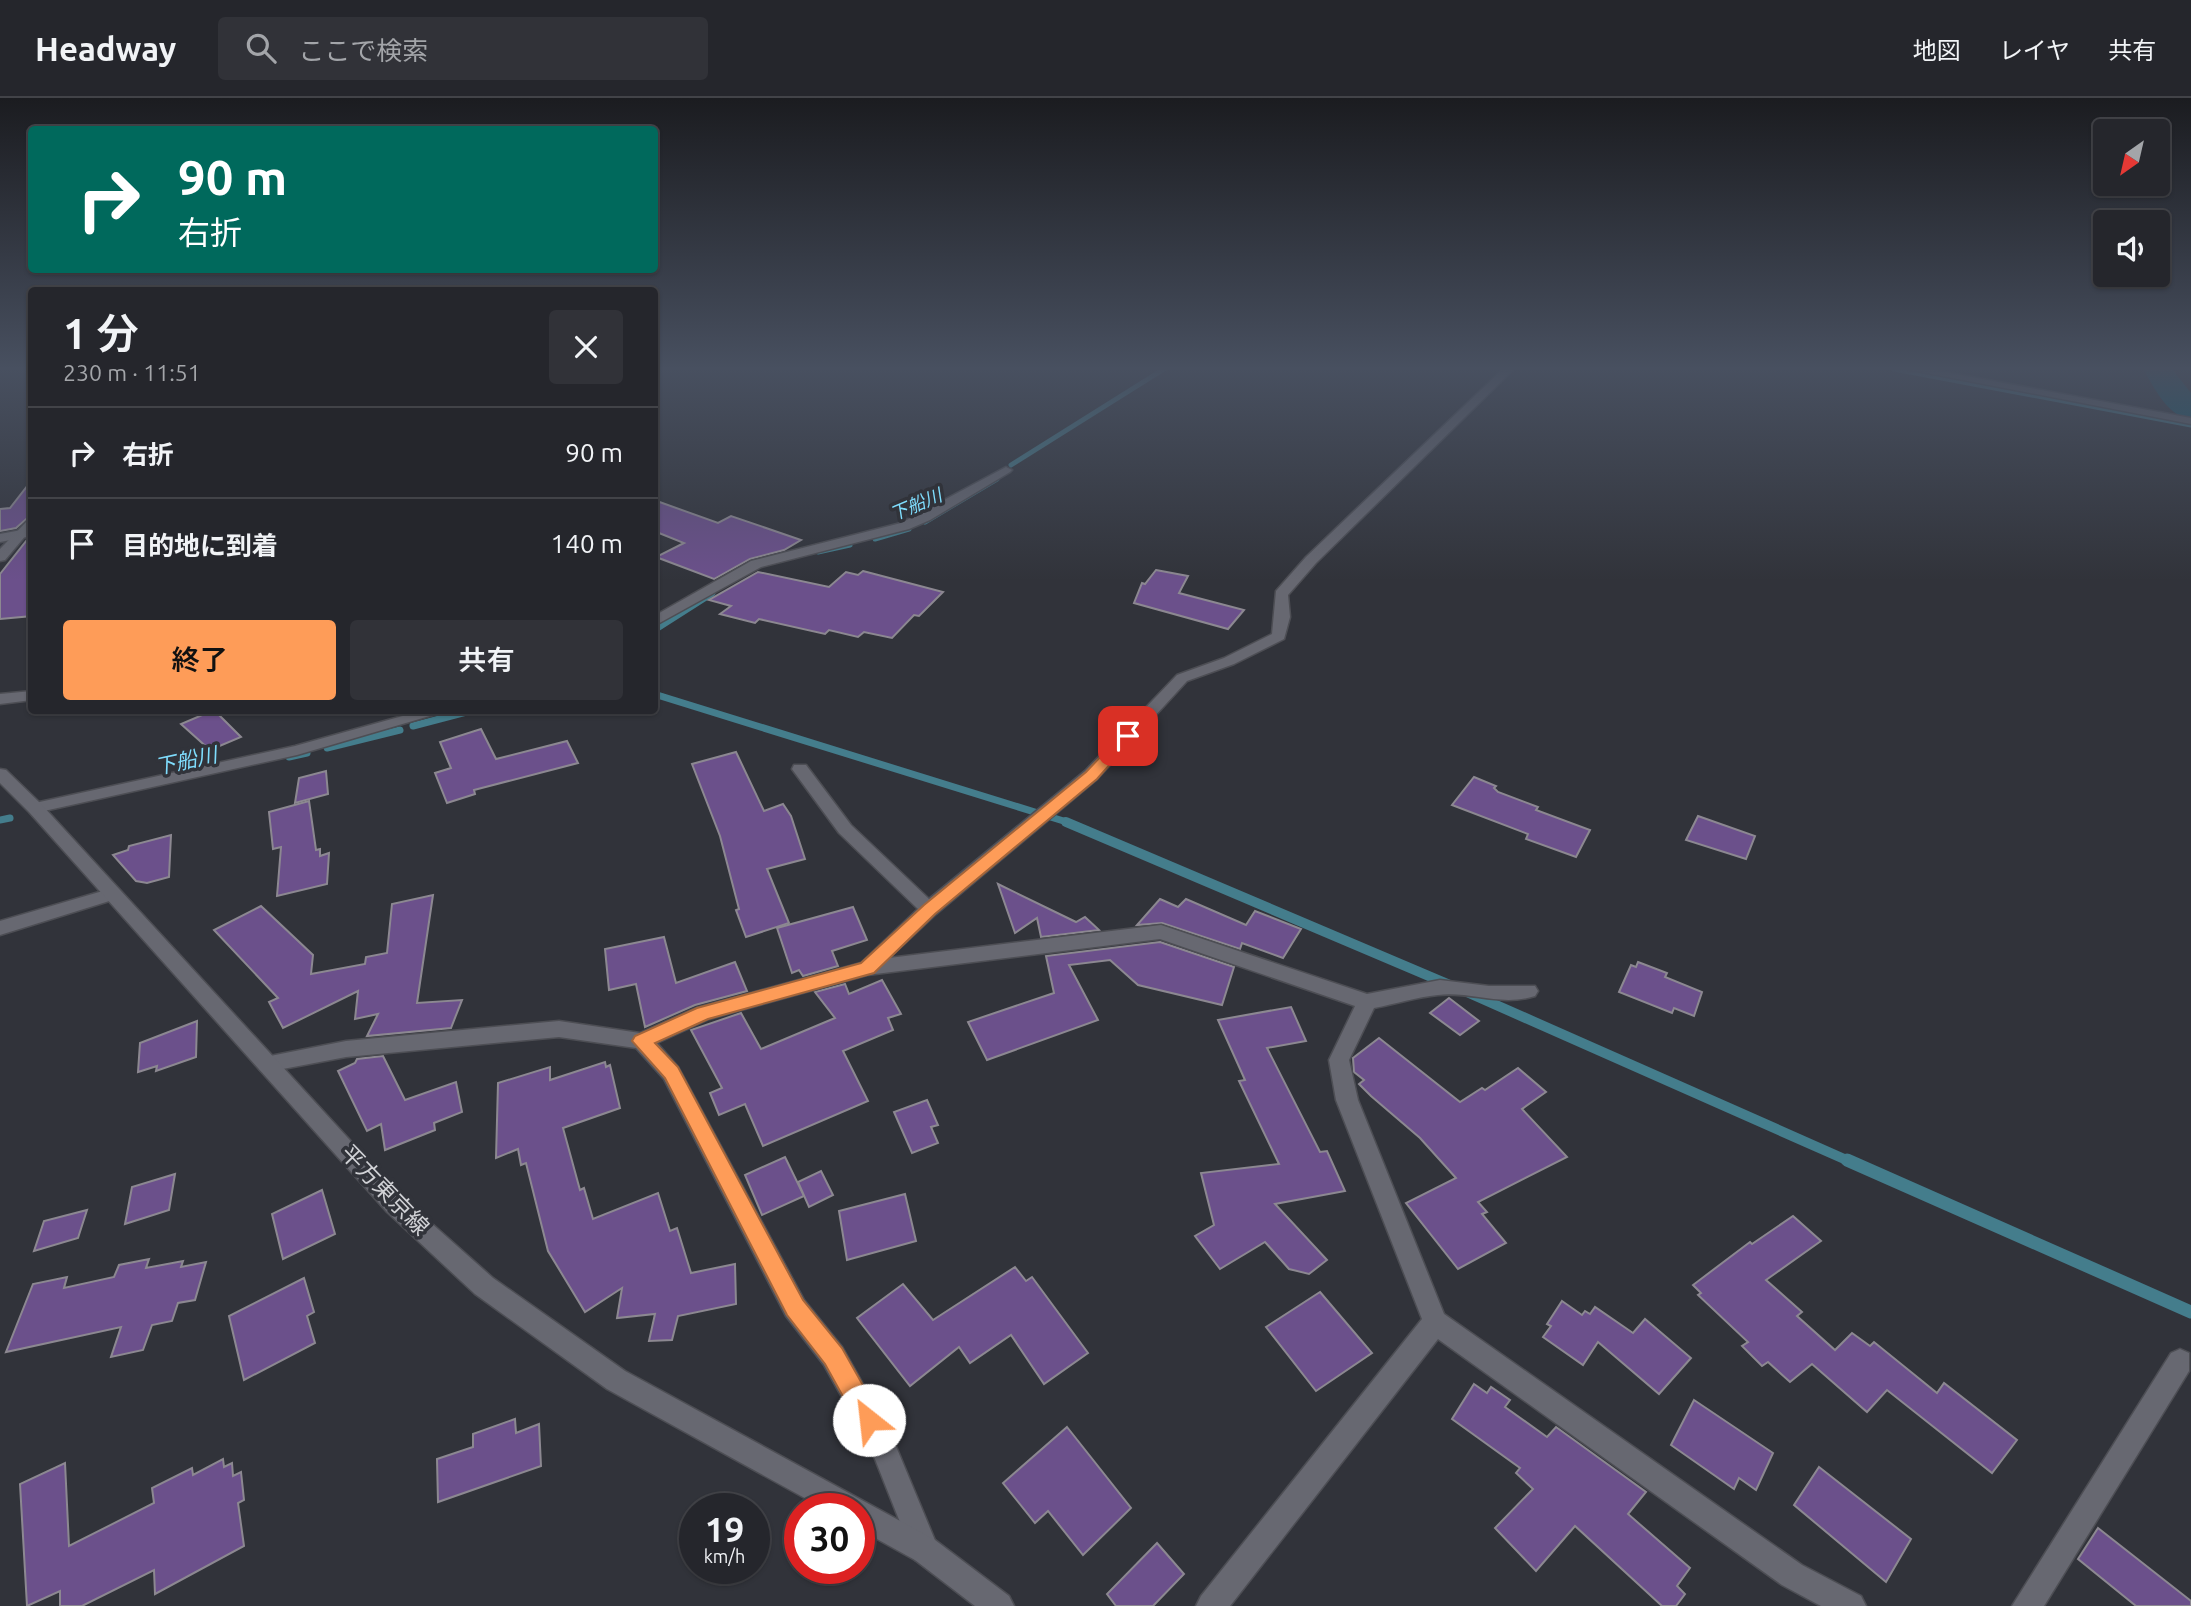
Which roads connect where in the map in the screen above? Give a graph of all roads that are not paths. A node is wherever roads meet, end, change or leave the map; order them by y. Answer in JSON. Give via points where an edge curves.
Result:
{"nodes":[{"id":1,"x":1436,"y":439,"type":"edge"},
{"id":2,"x":1006,"y":470,"type":"dead end"},
{"id":3,"x":28,"y":525,"type":"edge"},
{"id":4,"x":28,"y":533,"type":"edge"},
{"id":5,"x":18,"y":536,"type":"junction"},
{"id":6,"x":0,"y":538,"type":"edge"},
{"id":7,"x":0,"y":557,"type":"edge"},
{"id":8,"x":658,"y":620,"type":"edge"},
{"id":9,"x":28,"y":696,"type":"edge"},
{"id":10,"x":0,"y":699,"type":"edge"},
{"id":11,"x":428,"y":714,"type":"edge"},
{"id":12,"x":800,"y":769,"type":"dead end"},
{"id":13,"x":0,"y":774,"type":"edge"},
{"id":14,"x":35,"y":808,"type":"junction"},
{"id":15,"x":113,"y":894,"type":"junction"},
{"id":16,"x":929,"y":909,"type":"junction"},
{"id":17,"x":0,"y":928,"type":"edge"},
{"id":18,"x":867,"y":968,"type":"junction"},
{"id":19,"x":1528,"y":991,"type":"dead end"},
{"id":20,"x":1367,"y":1002,"type":"junction"},
{"id":21,"x":642,"y":1041,"type":"junction"},
{"id":22,"x":267,"y":1064,"type":"junction"},
{"id":23,"x":1435,"y":1322,"type":"junction"},
{"id":24,"x":2180,"y":1362,"type":"dead end"},
{"id":25,"x":823,"y":1493,"type":"edge"},
{"id":26,"x":875,"y":1523,"type":"edge"},
{"id":27,"x":925,"y":1550,"type":"junction"},
{"id":28,"x":999,"y":1606,"type":"edge"},
{"id":29,"x":1211,"y":1606,"type":"edge"},
{"id":30,"x":1851,"y":1606,"type":"edge"},
{"id":31,"x":2027,"y":1606,"type":"edge"}],
"edges":[{"from":1,"to":16,"type":"street","via":[[1281,594],[1279,636],[1182,678],[1091,775]]},
{"from":2,"to":8,"type":"street","via":[[905,526],[756,564]]},
{"from":3,"to":5,"type":"street"},
{"from":4,"to":5,"type":"street"},
{"from":5,"to":6,"type":"street"},
{"from":5,"to":7,"type":"street"},
{"from":9,"to":10,"type":"street"},
{"from":11,"to":14,"type":"street","via":[[297,750]]},
{"from":12,"to":16,"type":"street","via":[[845,829]]},
{"from":13,"to":14,"type":"street","name":"平方東京線"},
{"from":14,"to":15,"type":"street","name":"平方東京線"},
{"from":15,"to":17,"type":"street"},
{"from":15,"to":22,"type":"street","name":"平方東京線"},
{"from":16,"to":18,"type":"street"},
{"from":18,"to":20,"type":"street","via":[[1161,932]]},
{"from":18,"to":21,"type":"street","via":[[703,1013]]},
{"from":19,"to":20,"type":"street","via":[[1489,993],[1440,987]]},
{"from":20,"to":23,"type":"street","via":[[1339,1060]]},
{"from":21,"to":22,"type":"street","via":[[559,1029],[346,1049]]},
{"from":21,"to":27,"type":"street","via":[[671,1073],[795,1308],[833,1356],[881,1441]]},
{"from":22,"to":25,"type":"street","name":"平方東京線","via":[[395,1205],[484,1286],[616,1380]]},
{"from":23,"to":29,"type":"street"},
{"from":23,"to":30,"type":"street","via":[[1792,1575]]},
{"from":24,"to":31,"type":"street"},
{"from":26,"to":27,"type":"street"},
{"from":27,"to":28,"type":"street"}]}
